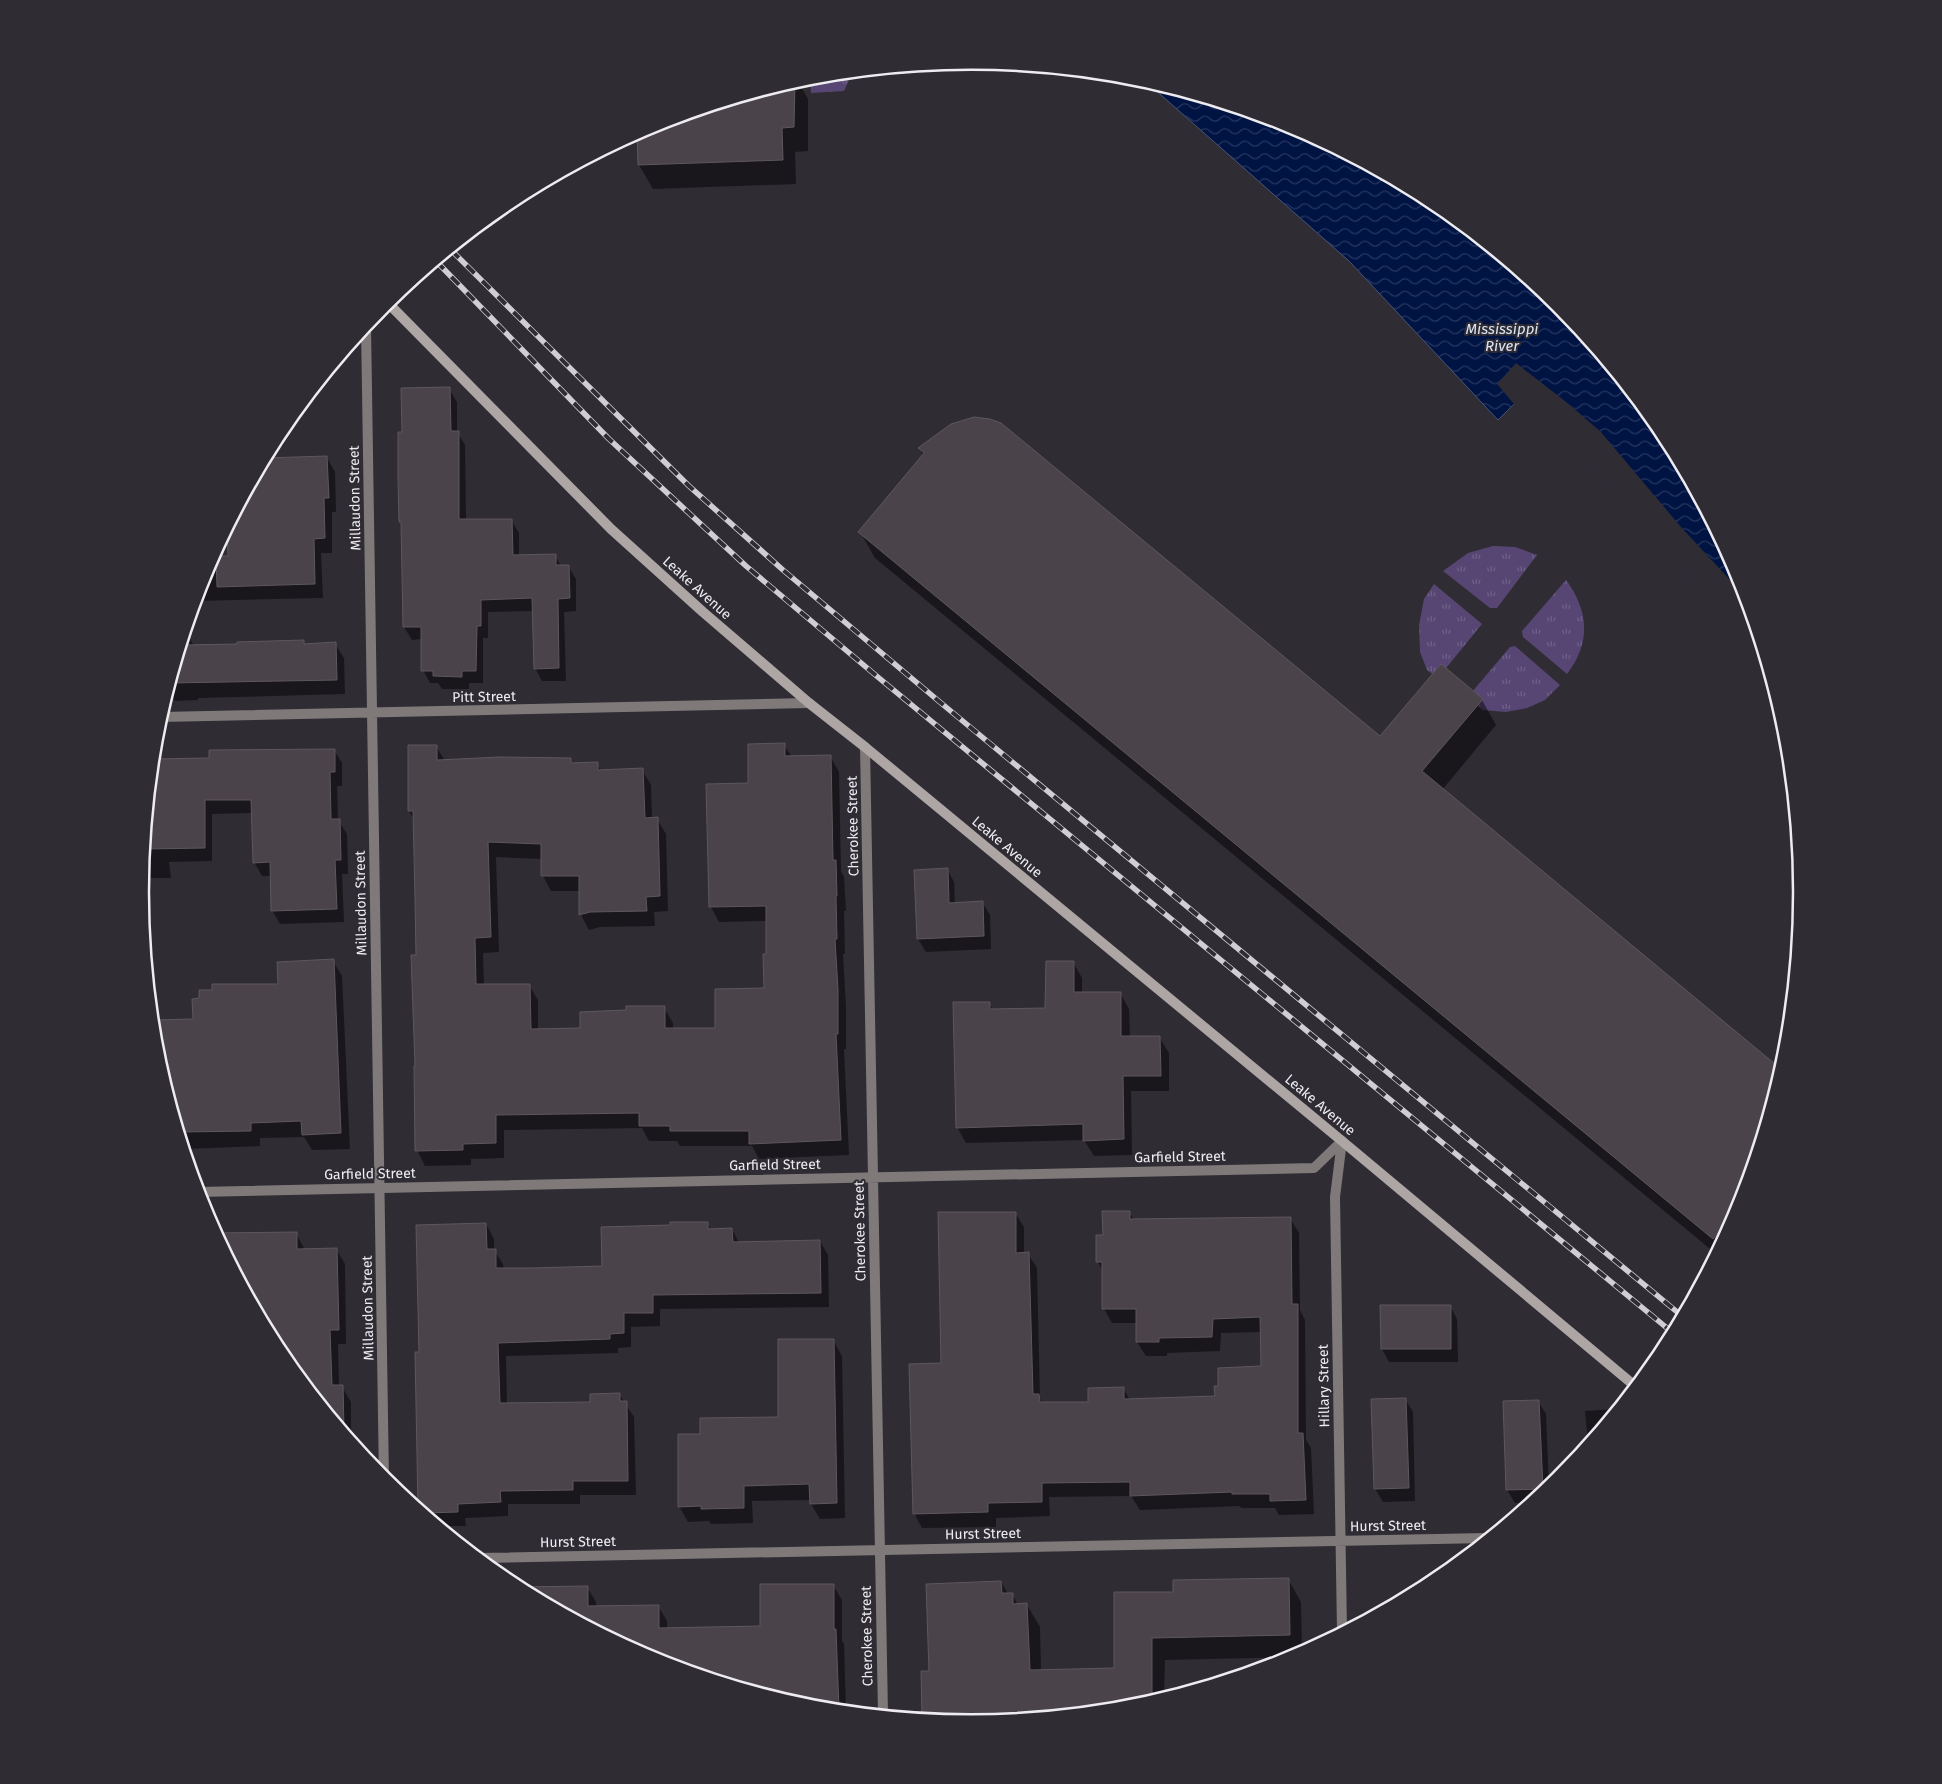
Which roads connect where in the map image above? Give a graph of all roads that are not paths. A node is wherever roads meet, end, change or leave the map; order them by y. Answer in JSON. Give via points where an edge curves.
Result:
{"nodes":[{"id":1,"x":393,"y":308,"type":"edge"},
{"id":2,"x":366,"y":336,"type":"edge"},
{"id":3,"x":809,"y":703,"type":"junction"},
{"id":4,"x":371,"y":713,"type":"junction"},
{"id":5,"x":168,"y":717,"type":"edge"},
{"id":6,"x":865,"y":747,"type":"junction"},
{"id":7,"x":1342,"y":1141,"type":"junction"},
{"id":8,"x":873,"y":1177,"type":"junction"},
{"id":9,"x":380,"y":1187,"type":"junction"},
{"id":10,"x":206,"y":1192,"type":"edge"},
{"id":11,"x":1630,"y":1382,"type":"edge"},
{"id":12,"x":384,"y":1466,"type":"edge"},
{"id":13,"x":1478,"y":1538,"type":"edge"},
{"id":14,"x":1340,"y":1540,"type":"junction"},
{"id":15,"x":880,"y":1550,"type":"junction"},
{"id":16,"x":490,"y":1558,"type":"edge"},
{"id":17,"x":1342,"y":1625,"type":"edge"},
{"id":18,"x":883,"y":1709,"type":"edge"}],
"edges":[{"from":1,"to":3,"type":"street","name":"Leake Avenue","via":[[611,529]]},
{"from":2,"to":4,"type":"street","name":"Millaudon Street"},
{"from":3,"to":4,"type":"street","name":"Pitt Street"},
{"from":3,"to":6,"type":"street","name":"Leake Avenue"},
{"from":4,"to":5,"type":"street","name":"Pitt Street"},
{"from":4,"to":9,"type":"street","name":"Millaudon Street"},
{"from":6,"to":7,"type":"street","name":"Leake Avenue"},
{"from":6,"to":8,"type":"street","name":"Cherokee Street"},
{"from":7,"to":8,"type":"street","name":"Garfield Street","via":[[1314,1168]]},
{"from":7,"to":11,"type":"street","name":"Leake Avenue"},
{"from":7,"to":14,"type":"street","name":"Hillary Street","via":[[1335,1197]]},
{"from":8,"to":9,"type":"street","name":"Garfield Street"},
{"from":8,"to":15,"type":"street","name":"Cherokee Street"},
{"from":9,"to":10,"type":"street","name":"Garfield Street"},
{"from":9,"to":12,"type":"street","name":"Millaudon Street"},
{"from":13,"to":14,"type":"street","name":"Hurst Street"},
{"from":14,"to":15,"type":"street","name":"Hurst Street"},
{"from":14,"to":17,"type":"street","name":"Hillary Street"},
{"from":15,"to":16,"type":"street","name":"Hurst Street"},
{"from":15,"to":18,"type":"street","name":"Cherokee Street"}]}
